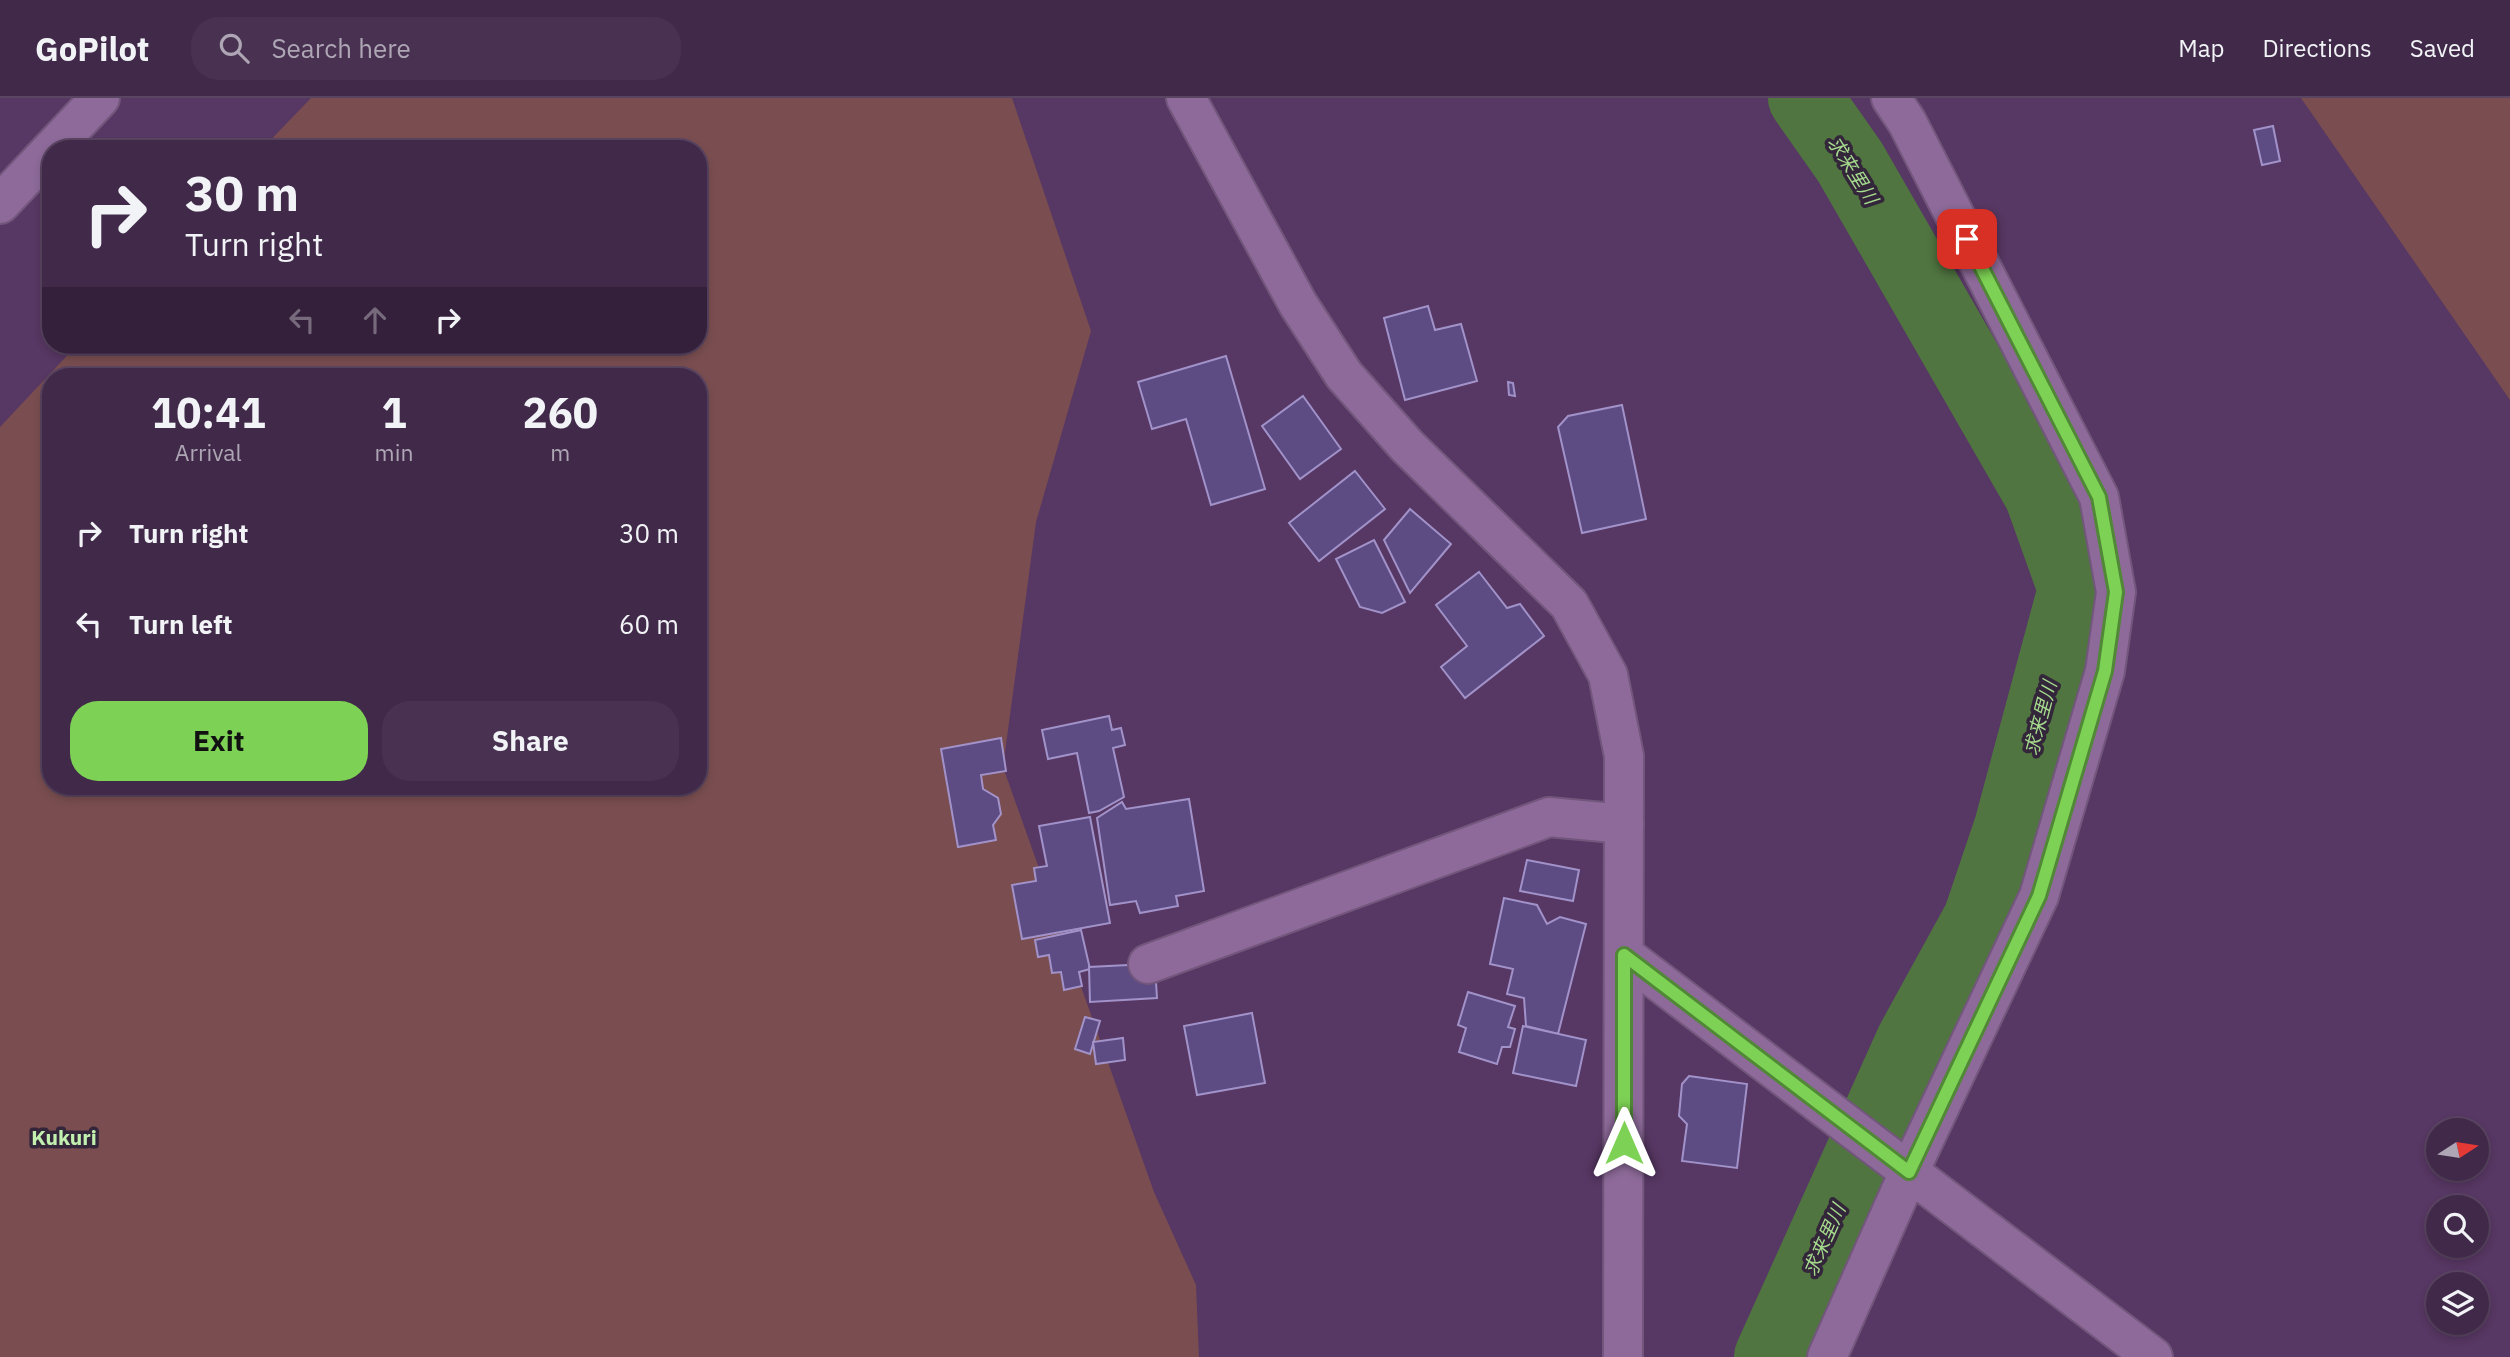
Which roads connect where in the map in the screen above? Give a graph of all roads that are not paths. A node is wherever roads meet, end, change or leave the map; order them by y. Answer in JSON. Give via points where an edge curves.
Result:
{"nodes":[{"id":1,"x":100,"y":98,"type":"edge"},
{"id":2,"x":1186,"y":98,"type":"edge"},
{"id":3,"x":1891,"y":98,"type":"edge"},
{"id":4,"x":60,"y":140,"type":"edge"},
{"id":5,"x":42,"y":159,"type":"edge"},
{"id":6,"x":0,"y":204,"type":"edge"},
{"id":7,"x":1624,"y":824,"type":"junction"},
{"id":8,"x":1624,"y":955,"type":"junction"},
{"id":9,"x":1148,"y":964,"type":"dead end"},
{"id":10,"x":1909,"y":1172,"type":"junction"},
{"id":11,"x":1623,"y":1357,"type":"edge"},
{"id":12,"x":1827,"y":1357,"type":"edge"},
{"id":13,"x":2153,"y":1357,"type":"edge"}],
"edges":[{"from":1,"to":4,"type":"street"},
{"from":2,"to":7,"type":"street","via":[[1298,304],[1344,375],[1407,446],[1569,604],[1608,675],[1624,756]]},
{"from":3,"to":10,"type":"street","via":[[2099,497],[2116,592],[2105,671],[2039,896]]},
{"from":5,"to":6,"type":"street"},
{"from":7,"to":8,"type":"street"},
{"from":7,"to":9,"type":"street","via":[[1549,817]]},
{"from":8,"to":10,"type":"street"},
{"from":8,"to":11,"type":"street"},
{"from":10,"to":12,"type":"street"},
{"from":10,"to":13,"type":"street"}]}
